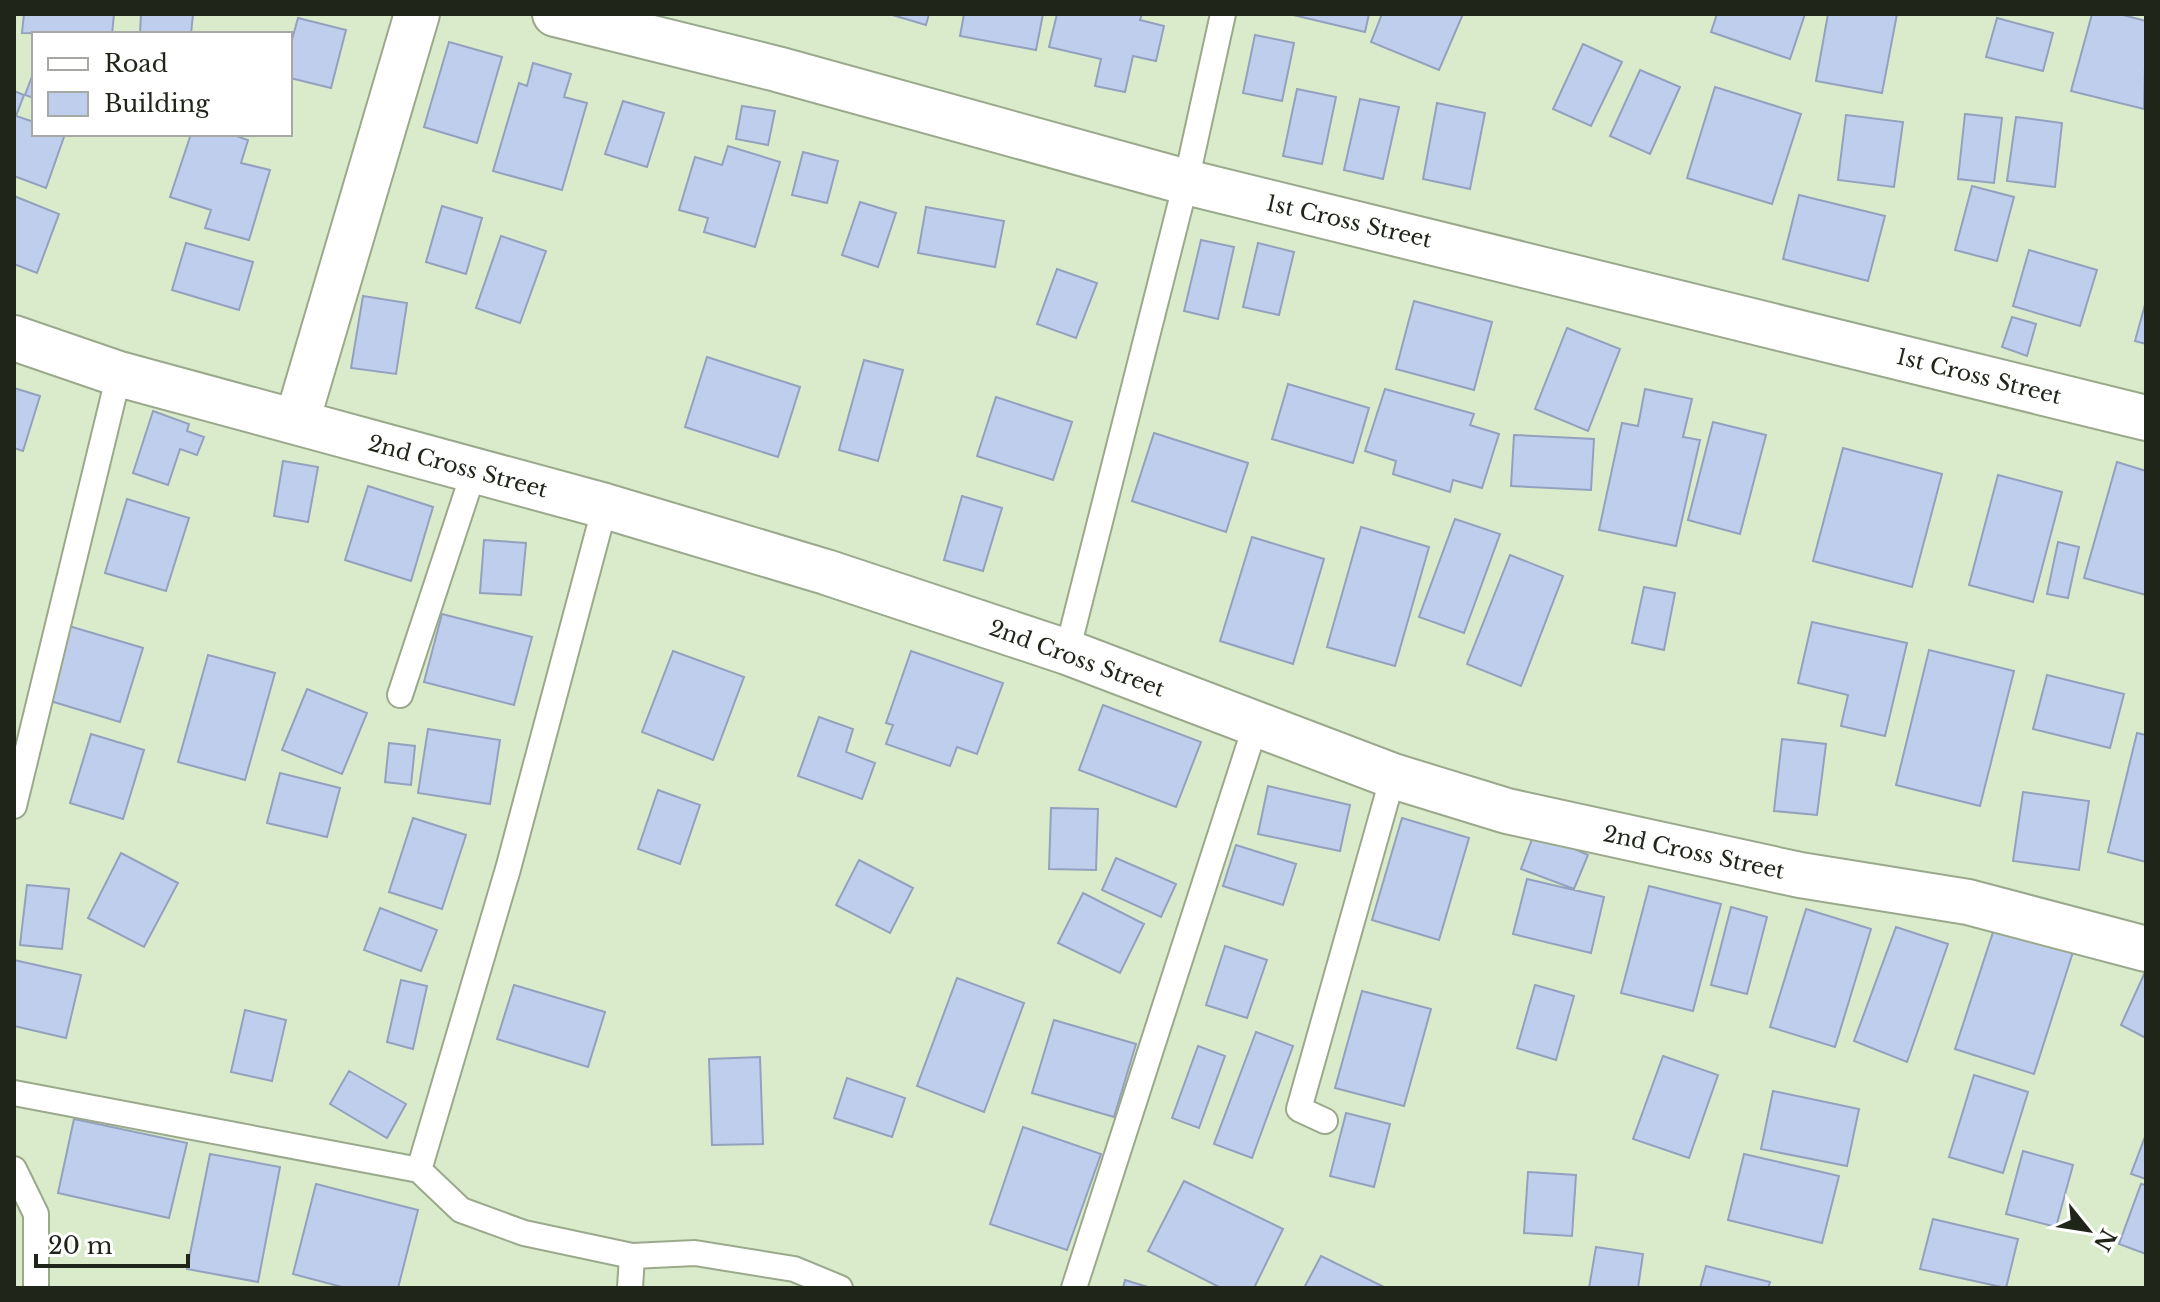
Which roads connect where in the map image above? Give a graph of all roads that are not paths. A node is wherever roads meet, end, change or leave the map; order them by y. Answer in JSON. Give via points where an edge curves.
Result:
{"nodes":[{"id":1,"x":417,"y":14,"type":"edge"},
{"id":2,"x":555,"y":14,"type":"edge"},
{"id":3,"x":1223,"y":14,"type":"edge"},
{"id":4,"x":1186,"y":182,"type":"junction"},
{"id":5,"x":14,"y":338,"type":"edge"},
{"id":6,"x":119,"y":374,"type":"junction"},
{"id":7,"x":2146,"y":418,"type":"edge"},
{"id":8,"x":297,"y":421,"type":"junction"},
{"id":9,"x":474,"y":471,"type":"junction"},
{"id":10,"x":605,"y":506,"type":"junction"},
{"id":11,"x":1067,"y":652,"type":"junction"},
{"id":12,"x":400,"y":695,"type":"dead end"},
{"id":13,"x":1256,"y":724,"type":"junction"},
{"id":14,"x":23,"y":725,"type":"edge"},
{"id":15,"x":1393,"y":776,"type":"junction"},
{"id":16,"x":14,"y":806,"type":"edge"},
{"id":17,"x":2146,"y":949,"type":"edge"},
{"id":18,"x":14,"y":1093,"type":"edge"},
{"id":19,"x":1325,"y":1121,"type":"dead end"},
{"id":20,"x":14,"y":1169,"type":"edge"},
{"id":21,"x":419,"y":1170,"type":"junction"},
{"id":22,"x":632,"y":1256,"type":"junction"},
{"id":23,"x":36,"y":1288,"type":"edge"},
{"id":24,"x":630,"y":1288,"type":"edge"},
{"id":25,"x":840,"y":1288,"type":"edge"},
{"id":26,"x":1074,"y":1288,"type":"edge"}],
"edges":[{"from":1,"to":8,"type":"street"},
{"from":2,"to":4,"type":"street","name":"1st Cross Street"},
{"from":3,"to":4,"type":"lane"},
{"from":4,"to":7,"type":"street","name":"1st Cross Street"},
{"from":4,"to":11,"type":"lane"},
{"from":5,"to":6,"type":"street","name":"2nd Cross Street"},
{"from":6,"to":8,"type":"street","name":"2nd Cross Street"},
{"from":6,"to":14,"type":"lane"},
{"from":8,"to":9,"type":"street","name":"2nd Cross Street"},
{"from":9,"to":10,"type":"street","name":"2nd Cross Street"},
{"from":9,"to":12,"type":"lane"},
{"from":10,"to":11,"type":"street","name":"2nd Cross Street"},
{"from":10,"to":21,"type":"lane","via":[[508,869]]},
{"from":11,"to":13,"type":"street","name":"2nd Cross Street"},
{"from":13,"to":15,"type":"street","name":"2nd Cross Street"},
{"from":13,"to":26,"type":"lane"},
{"from":14,"to":16,"type":"lane"},
{"from":15,"to":17,"type":"street","name":"2nd Cross Street","via":[[1507,811],[1800,875],[1968,902]]},
{"from":15,"to":19,"type":"lane","via":[[1299,1109]]},
{"from":18,"to":21,"type":"lane"},
{"from":20,"to":23,"type":"lane","via":[[36,1214]]},
{"from":21,"to":22,"type":"lane","via":[[461,1210],[524,1233]]},
{"from":22,"to":24,"type":"lane"},
{"from":22,"to":25,"type":"lane","via":[[695,1253],[794,1269]]}]}
